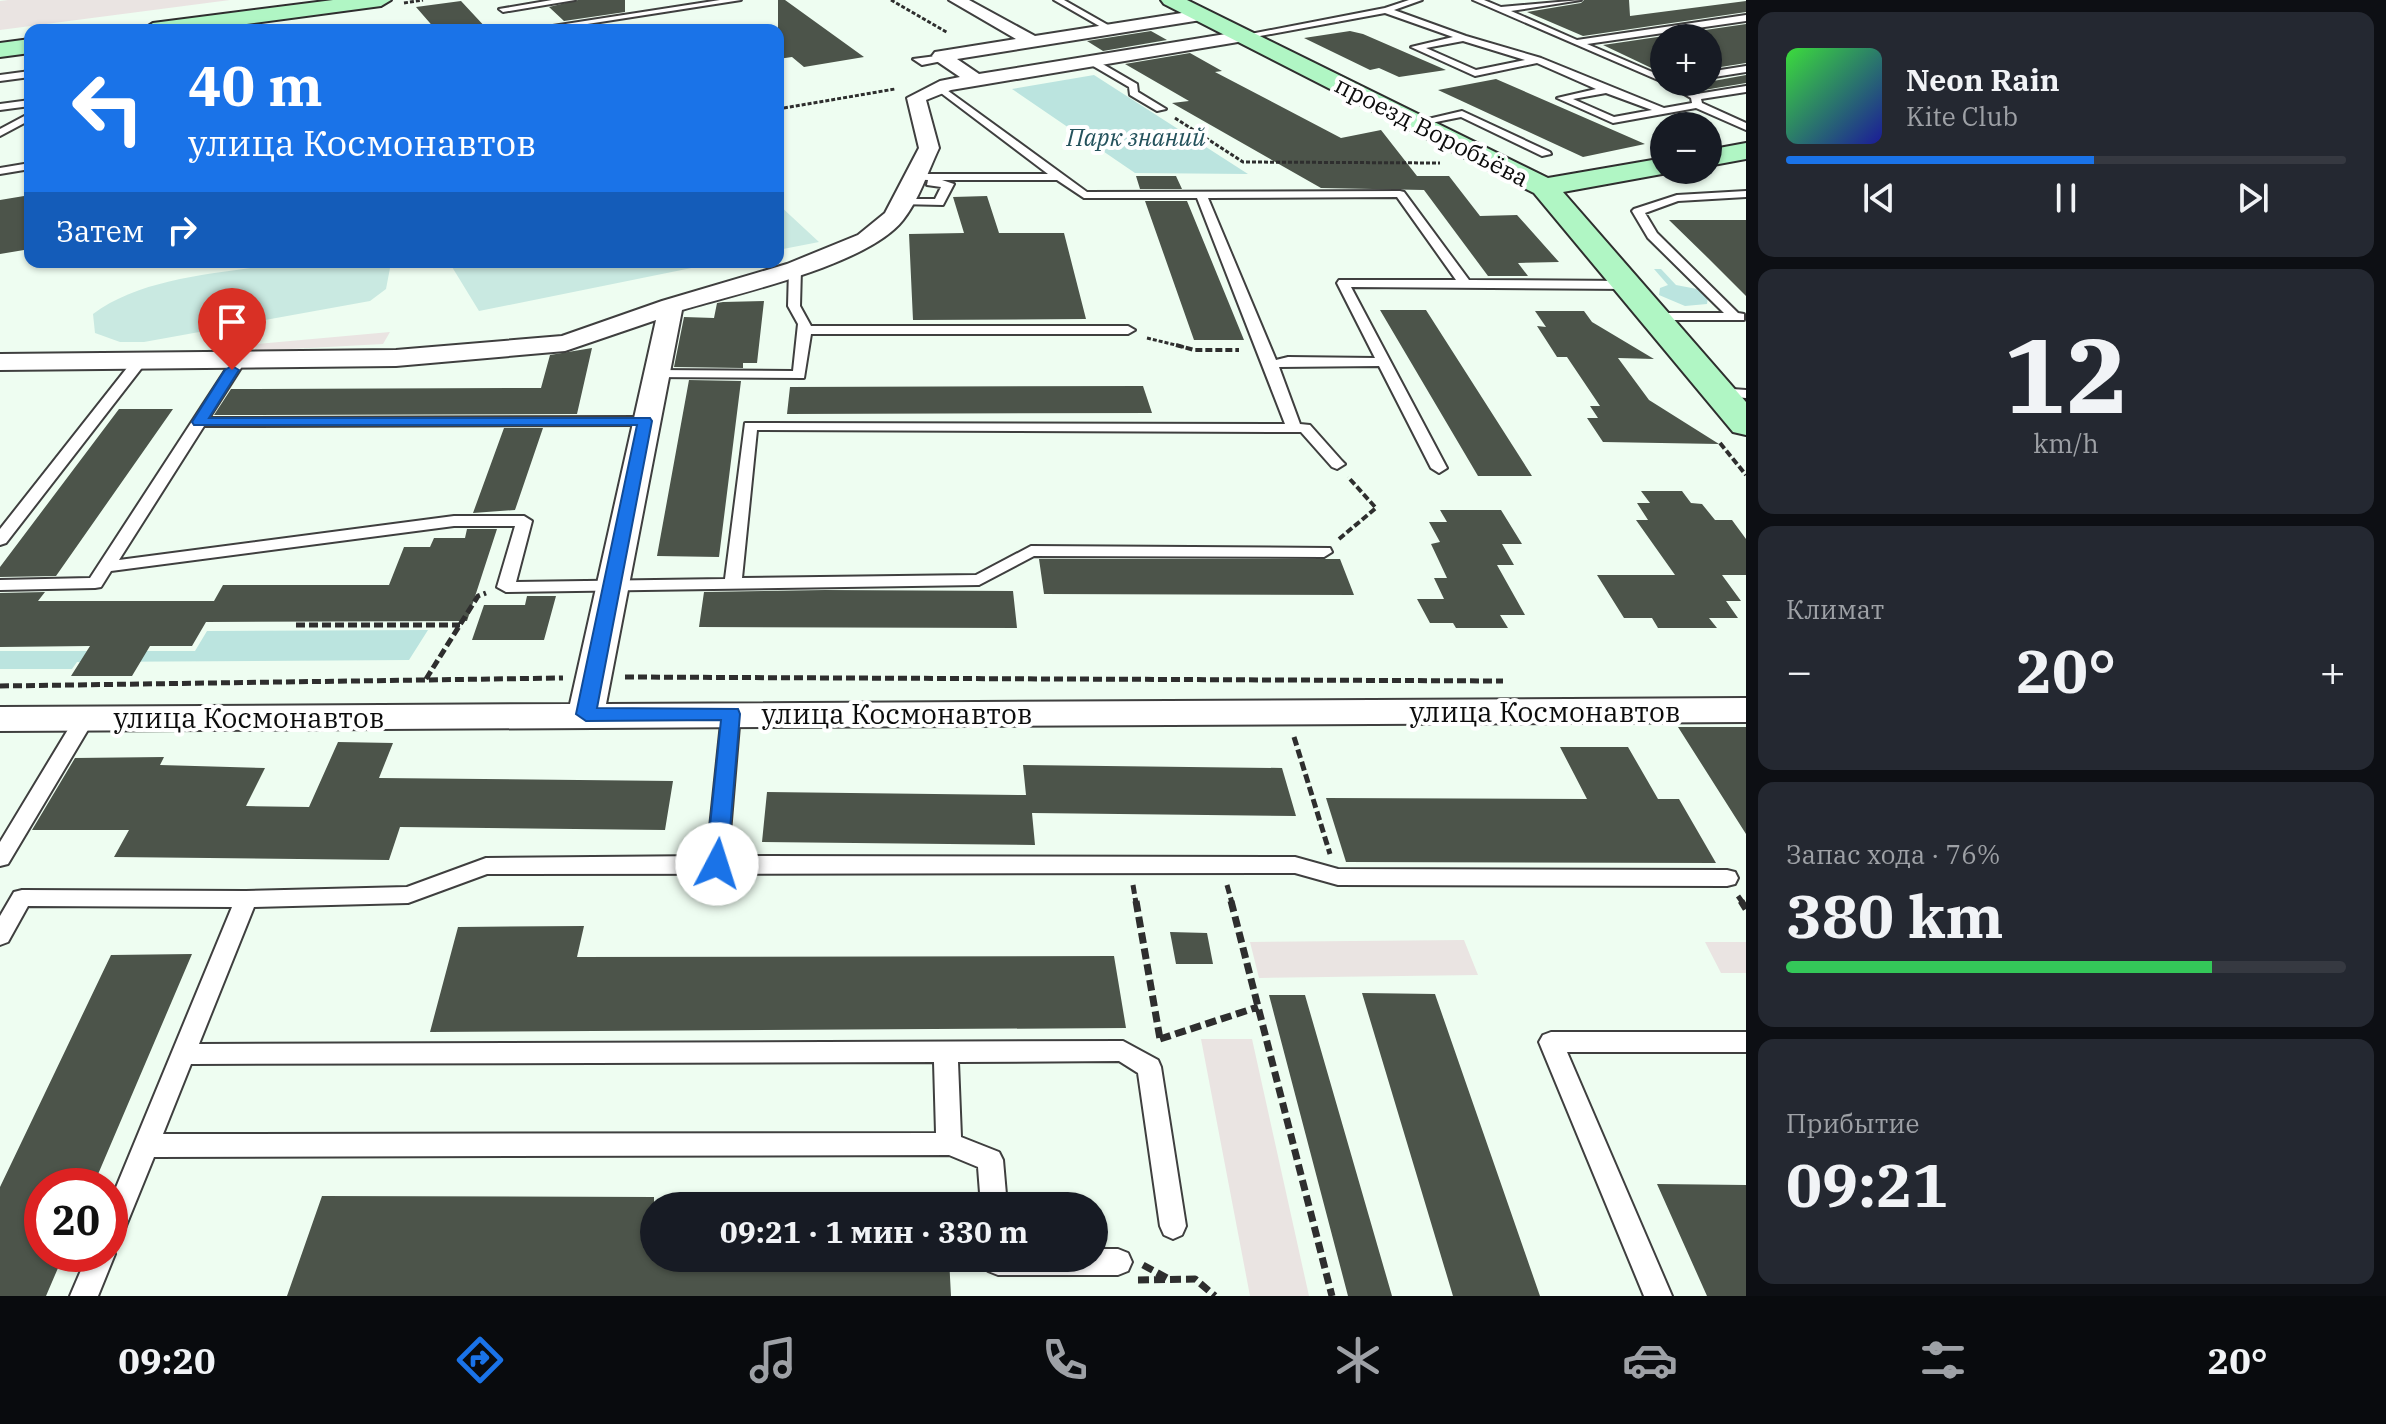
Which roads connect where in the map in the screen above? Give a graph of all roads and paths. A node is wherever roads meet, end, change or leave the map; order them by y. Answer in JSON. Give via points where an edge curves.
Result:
{"nodes":[{"id":1,"x":381,"y":0,"type":"edge"},
{"id":2,"x":492,"y":0,"type":"edge"},
{"id":3,"x":571,"y":0,"type":"edge"},
{"id":4,"x":737,"y":0,"type":"edge"},
{"id":5,"x":891,"y":0,"type":"edge"},
{"id":6,"x":957,"y":0,"type":"edge"},
{"id":7,"x":1058,"y":0,"type":"edge"},
{"id":8,"x":1171,"y":0,"type":"edge"},
{"id":9,"x":1418,"y":0,"type":"edge"},
{"id":10,"x":1477,"y":0,"type":"edge"},
{"id":11,"x":1577,"y":0,"type":"edge"},
{"id":12,"x":503,"y":9,"type":"junction"},
{"id":13,"x":1386,"y":10,"type":"junction"},
{"id":14,"x":1501,"y":10,"type":"junction"},
{"id":15,"x":1201,"y":15,"type":"junction"},
{"id":16,"x":513,"y":16,"type":"dead end"},
{"id":17,"x":1746,"y":18,"type":"edge"},
{"id":18,"x":199,"y":24,"type":"edge"},
{"id":19,"x":572,"y":24,"type":"edge"},
{"id":20,"x":1111,"y":29,"type":"junction"},
{"id":21,"x":1244,"y":36,"type":"junction"},
{"id":22,"x":1463,"y":38,"type":"junction"},
{"id":23,"x":1032,"y":41,"type":"junction"},
{"id":24,"x":1576,"y":43,"type":"junction"},
{"id":25,"x":24,"y":47,"type":"edge"},
{"id":26,"x":0,"y":50,"type":"edge"},
{"id":27,"x":976,"y":50,"type":"junction"},
{"id":28,"x":944,"y":58,"type":"junction"},
{"id":29,"x":918,"y":59,"type":"dead end"},
{"id":30,"x":1538,"y":60,"type":"junction"},
{"id":31,"x":1091,"y":61,"type":"junction"},
{"id":32,"x":1746,"y":69,"type":"edge"},
{"id":33,"x":1722,"y":73,"type":"edge"},
{"id":34,"x":1650,"y":74,"type":"edge"},
{"id":35,"x":24,"y":75,"type":"edge"},
{"id":36,"x":0,"y":78,"type":"edge"},
{"id":37,"x":976,"y":80,"type":"junction"},
{"id":38,"x":940,"y":88,"type":"junction"},
{"id":39,"x":1746,"y":89,"type":"edge"},
{"id":40,"x":1607,"y":90,"type":"junction"},
{"id":41,"x":1690,"y":96,"type":"edge"},
{"id":42,"x":1697,"y":101,"type":"junction"},
{"id":43,"x":24,"y":104,"type":"edge"},
{"id":44,"x":0,"y":107,"type":"edge"},
{"id":45,"x":1161,"y":109,"type":"joint"},
{"id":46,"x":1664,"y":111,"type":"junction"},
{"id":47,"x":24,"y":120,"type":"edge"},
{"id":48,"x":1416,"y":123,"type":"junction"},
{"id":49,"x":1746,"y":127,"type":"edge"},
{"id":50,"x":24,"y":131,"type":"edge"},
{"id":51,"x":0,"y":134,"type":"edge"},
{"id":52,"x":1746,"y":151,"type":"edge"},
{"id":53,"x":1546,"y":154,"type":"dead end"},
{"id":54,"x":1722,"y":155,"type":"edge"},
{"id":55,"x":1444,"y":163,"type":"dead end"},
{"id":56,"x":24,"y":167,"type":"edge"},
{"id":57,"x":1650,"y":168,"type":"edge"},
{"id":58,"x":0,"y":171,"type":"edge"},
{"id":59,"x":1060,"y":177,"type":"junction"},
{"id":60,"x":914,"y":179,"type":"junction"},
{"id":61,"x":1544,"y":187,"type":"junction"},
{"id":62,"x":1746,"y":194,"type":"edge"},
{"id":63,"x":1201,"y":195,"type":"junction"},
{"id":64,"x":902,"y":202,"type":"junction"},
{"id":65,"x":795,"y":269,"type":"junction"},
{"id":66,"x":1465,"y":284,"type":"junction"},
{"id":67,"x":1628,"y":285,"type":"junction"},
{"id":68,"x":671,"y":306,"type":"junction"},
{"id":69,"x":1655,"y":317,"type":"junction"},
{"id":70,"x":1740,"y":317,"type":"edge"},
{"id":71,"x":804,"y":330,"type":"junction"},
{"id":72,"x":1128,"y":330,"type":"joint"},
{"id":73,"x":1264,"y":350,"type":"junction"},
{"id":74,"x":239,"y":360,"type":"junction"},
{"id":75,"x":0,"y":362,"type":"edge"},
{"id":76,"x":139,"y":362,"type":"junction"},
{"id":77,"x":1383,"y":362,"type":"junction"},
{"id":78,"x":1271,"y":365,"type":"junction"},
{"id":79,"x":655,"y":374,"type":"junction"},
{"id":80,"x":1733,"y":393,"type":"edge"},
{"id":81,"x":645,"y":421,"type":"junction"},
{"id":82,"x":199,"y":422,"type":"junction"},
{"id":83,"x":1746,"y":424,"type":"edge"},
{"id":84,"x":1294,"y":428,"type":"junction"},
{"id":85,"x":1715,"y":437,"type":"dead end"},
{"id":86,"x":1337,"y":464,"type":"joint"},
{"id":87,"x":1439,"y":468,"type":"dead end"},
{"id":88,"x":1746,"y":475,"type":"edge"},
{"id":89,"x":0,"y":540,"type":"edge"},
{"id":90,"x":1324,"y":552,"type":"joint"},
{"id":91,"x":106,"y":567,"type":"junction"},
{"id":92,"x":733,"y":583,"type":"junction"},
{"id":93,"x":0,"y":585,"type":"edge"},
{"id":94,"x":506,"y":587,"type":"junction"},
{"id":95,"x":614,"y":587,"type":"junction"},
{"id":96,"x":296,"y":625,"type":"dead end"},
{"id":97,"x":460,"y":625,"type":"junction"},
{"id":98,"x":594,"y":677,"type":"junction"},
{"id":99,"x":426,"y":680,"type":"junction"},
{"id":100,"x":1509,"y":681,"type":"dead end"},
{"id":101,"x":0,"y":686,"type":"edge"},
{"id":102,"x":1281,"y":697,"type":"junction"},
{"id":103,"x":1746,"y":710,"type":"edge"},
{"id":104,"x":586,"y":714,"type":"junction"},
{"id":105,"x":731,"y":714,"type":"junction"},
{"id":106,"x":85,"y":718,"type":"junction"},
{"id":107,"x":0,"y":719,"type":"edge"},
{"id":108,"x":1,"y":858,"type":"edge"},
{"id":109,"x":717,"y":864,"type":"junction"},
{"id":110,"x":1130,"y":865,"type":"junction"},
{"id":111,"x":1222,"y":865,"type":"junction"},
{"id":112,"x":1338,"y":877,"type":"junction"},
{"id":113,"x":1727,"y":878,"type":"dead end"},
{"id":114,"x":246,"y":899,"type":"junction"},
{"id":115,"x":0,"y":936,"type":"edge"},
{"id":116,"x":1258,"y":1007,"type":"junction"},
{"id":117,"x":1160,"y":1039,"type":"junction"},
{"id":118,"x":1746,"y":1042,"type":"edge"},
{"id":119,"x":1123,"y":1051,"type":"junction"},
{"id":120,"x":946,"y":1052,"type":"junction"},
{"id":121,"x":183,"y":1054,"type":"junction"},
{"id":122,"x":949,"y":1144,"type":"junction"},
{"id":123,"x":147,"y":1146,"type":"junction"},
{"id":124,"x":128,"y":1191,"type":"edge"},
{"id":125,"x":993,"y":1192,"type":"edge"},
{"id":126,"x":1173,"y":1226,"type":"dead end"},
{"id":127,"x":1108,"y":1262,"type":"edge"},
{"id":128,"x":1118,"y":1262,"type":"dead end"},
{"id":129,"x":94,"y":1272,"type":"edge"},
{"id":130,"x":1143,"y":1280,"type":"dead end"},
{"id":131,"x":84,"y":1296,"type":"edge"},
{"id":132,"x":1215,"y":1296,"type":"edge"},
{"id":133,"x":1332,"y":1296,"type":"edge"},
{"id":134,"x":1658,"y":1296,"type":"edge"}],
"edges":[{"from":1,"to":18,"type":"main road"},
{"from":2,"to":12,"type":"lane"},
{"from":3,"to":12,"type":"lane"},
{"from":4,"to":19,"type":"lane"},
{"from":5,"to":27,"type":"path"},
{"from":6,"to":23,"type":"street"},
{"from":7,"to":20,"type":"lane"},
{"from":8,"to":15,"type":"main road","name":"проезд Воробьёва"},
{"from":9,"to":13,"type":"lane"},
{"from":10,"to":14,"type":"lane"},
{"from":11,"to":14,"type":"lane"},
{"from":12,"to":16,"type":"lane"},
{"from":13,"to":21,"type":"lane"},
{"from":13,"to":22,"type":"lane"},
{"from":14,"to":24,"type":"lane"},
{"from":15,"to":20,"type":"street"},
{"from":15,"to":21,"type":"main road","name":"проезд Воробьёва"},
{"from":17,"to":24,"type":"lane"},
{"from":20,"to":23,"type":"street"},
{"from":21,"to":31,"type":"street"},
{"from":21,"to":48,"type":"main road","name":"проезд Воробьёва"},
{"from":22,"to":30,"type":"lane"},
{"from":22,"to":30,"type":"lane","via":[[1416,47],[1475,73]]},
{"from":23,"to":27,"type":"street"},
{"from":24,"to":34,"type":"lane"},
{"from":25,"to":26,"type":"main road"},
{"from":27,"to":28,"type":"street"},
{"from":28,"to":29,"type":"lane"},
{"from":28,"to":37,"type":"street"},
{"from":30,"to":40,"type":"lane"},
{"from":31,"to":37,"type":"street"},
{"from":31,"to":45,"type":"lane"},
{"from":32,"to":33,"type":"lane"},
{"from":35,"to":36,"type":"lane"},
{"from":37,"to":38,"type":"street"},
{"from":38,"to":59,"type":"lane"},
{"from":38,"to":60,"type":"street","via":[[916,98],[929,148]]},
{"from":39,"to":42,"type":"lane"},
{"from":40,"to":46,"type":"lane"},
{"from":40,"to":46,"type":"lane","via":[[1562,98],[1613,120]]},
{"from":41,"to":42,"type":"lane"},
{"from":42,"to":46,"type":"lane"},
{"from":42,"to":49,"type":"lane"},
{"from":43,"to":44,"type":"lane"},
{"from":45,"to":55,"type":"path","via":[[1243,162]]},
{"from":47,"to":51,"type":"lane"},
{"from":48,"to":53,"type":"lane","via":[[1462,114]]},
{"from":48,"to":61,"type":"main road","name":"проезд Воробьёва"},
{"from":50,"to":51,"type":"lane"},
{"from":52,"to":54,"type":"main road"},
{"from":56,"to":58,"type":"lane"},
{"from":57,"to":61,"type":"main road"},
{"from":59,"to":60,"type":"lane"},
{"from":59,"to":63,"type":"lane","via":[[1084,195]]},
{"from":60,"to":64,"type":"street"},
{"from":60,"to":64,"type":"lane","via":[[948,184],[939,203]]},
{"from":61,"to":67,"type":"main road","name":"проезд Воробьёва"},
{"from":62,"to":70,"type":"lane","via":[[1677,198],[1638,211],[1652,235]]},
{"from":63,"to":66,"type":"lane","via":[[1400,194]]},
{"from":63,"to":73,"type":"lane"},
{"from":64,"to":65,"type":"street","via":[[894,217],[866,240]]},
{"from":65,"to":68,"type":"street"},
{"from":65,"to":71,"type":"lane","via":[[794,306]]},
{"from":66,"to":67,"type":"lane"},
{"from":66,"to":77,"type":"lane","via":[[1343,283]]},
{"from":67,"to":69,"type":"main road","name":"проезд Воробьёва"},
{"from":68,"to":74,"type":"street","via":[[565,343],[396,358]]},
{"from":68,"to":79,"type":"street"},
{"from":69,"to":70,"type":"lane"},
{"from":69,"to":80,"type":"main road","name":"проезд Воробьёва"},
{"from":71,"to":72,"type":"lane"},
{"from":71,"to":79,"type":"lane","via":[[799,375]]},
{"from":72,"to":73,"type":"path","via":[[1160,344],[1194,350]]},
{"from":73,"to":78,"type":"lane"},
{"from":74,"to":76,"type":"street"},
{"from":74,"to":82,"type":"lane"},
{"from":75,"to":76,"type":"street"},
{"from":76,"to":89,"type":"lane"},
{"from":77,"to":78,"type":"lane"},
{"from":77,"to":87,"type":"lane"},
{"from":78,"to":84,"type":"lane"},
{"from":79,"to":81,"type":"street"},
{"from":80,"to":83,"type":"main road","name":"проезд Воробьёва"},
{"from":81,"to":82,"type":"lane"},
{"from":81,"to":95,"type":"street"},
{"from":82,"to":91,"type":"lane"},
{"from":84,"to":86,"type":"lane","via":[[1305,428]]},
{"from":84,"to":92,"type":"lane","via":[[750,426]]},
{"from":85,"to":88,"type":"path"},
{"from":86,"to":90,"type":"path","via":[[1376,508]]},
{"from":90,"to":92,"type":"lane","via":[[1031,551],[979,580]]},
{"from":91,"to":93,"type":"lane","via":[[95,583]]},
{"from":91,"to":94,"type":"lane","via":[[454,521],[524,521]]},
{"from":92,"to":95,"type":"lane"},
{"from":94,"to":95,"type":"lane"},
{"from":94,"to":97,"type":"path","via":[[478,596]]},
{"from":95,"to":98,"type":"street"},
{"from":96,"to":97,"type":"path"},
{"from":97,"to":99,"type":"path"},
{"from":98,"to":99,"type":"path"},
{"from":98,"to":102,"type":"path"},
{"from":98,"to":104,"type":"street"},
{"from":99,"to":101,"type":"path"},
{"from":100,"to":102,"type":"path"},
{"from":102,"to":103,"type":"street","name":"улица Космонавтов"},
{"from":102,"to":105,"type":"street","name":"улица Космонавтов"},
{"from":102,"to":112,"type":"path"},
{"from":104,"to":105,"type":"street","name":"улица Космонавтов"},
{"from":104,"to":106,"type":"street","name":"улица Космонавтов"},
{"from":105,"to":109,"type":"lane"},
{"from":106,"to":107,"type":"street","name":"улица Космонавтов"},
{"from":106,"to":108,"type":"lane"},
{"from":109,"to":110,"type":"lane"},
{"from":109,"to":114,"type":"lane","via":[[486,866],[408,895]]},
{"from":110,"to":111,"type":"lane"},
{"from":110,"to":117,"type":"path"},
{"from":111,"to":112,"type":"lane","via":[[1295,865]]},
{"from":111,"to":116,"type":"path"},
{"from":112,"to":113,"type":"lane"},
{"from":114,"to":115,"type":"lane","via":[[22,898]]},
{"from":114,"to":121,"type":"lane"},
{"from":116,"to":117,"type":"path"},
{"from":116,"to":133,"type":"path"},
{"from":117,"to":119,"type":"path"},
{"from":118,"to":134,"type":"lane","via":[[1551,1042]]},
{"from":119,"to":120,"type":"lane"},
{"from":119,"to":126,"type":"lane","via":[[1149,1067]]},
{"from":120,"to":121,"type":"lane"},
{"from":120,"to":122,"type":"lane"},
{"from":121,"to":123,"type":"lane"},
{"from":122,"to":123,"type":"lane"},
{"from":122,"to":125,"type":"lane","via":[[990,1160]]},
{"from":123,"to":124,"type":"lane"},
{"from":127,"to":128,"type":"lane"},
{"from":129,"to":131,"type":"lane"},
{"from":130,"to":132,"type":"path","via":[[1195,1279]]}]}
